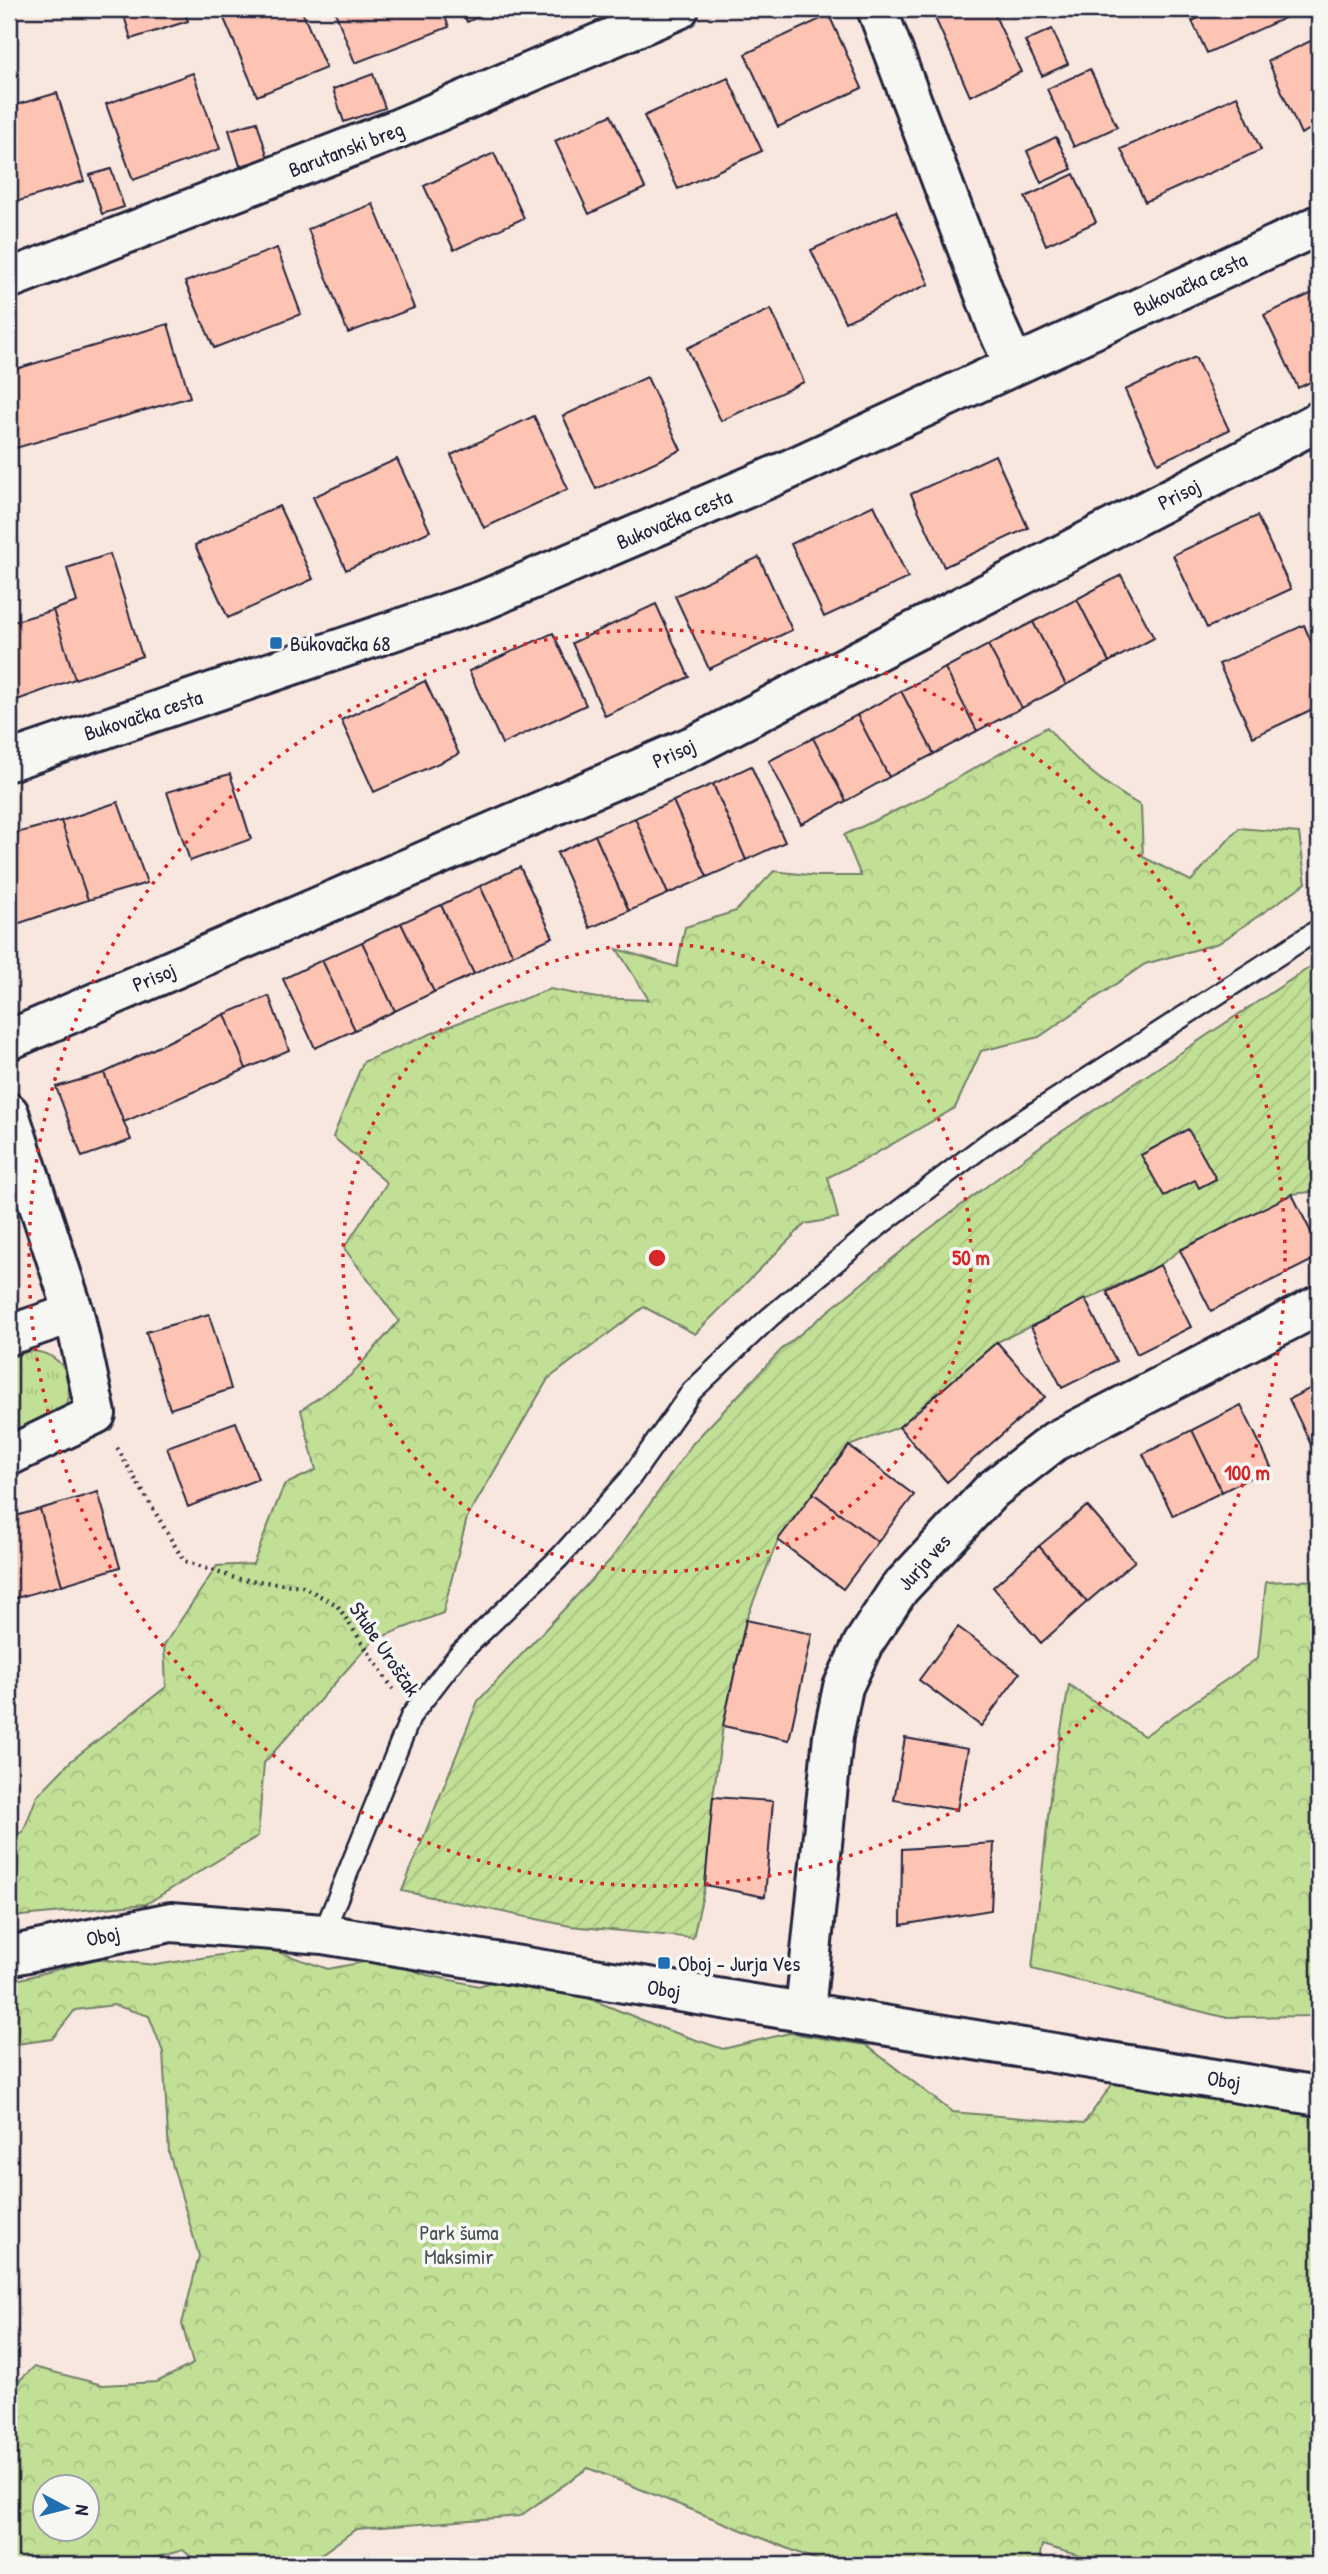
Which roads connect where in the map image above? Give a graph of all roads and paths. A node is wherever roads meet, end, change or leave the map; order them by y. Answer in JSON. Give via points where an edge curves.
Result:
{"nodes":[{"id":1,"x":679,"y":9,"type":"edge"},
{"id":2,"x":877,"y":9,"type":"edge"},
{"id":3,"x":1319,"y":225,"type":"edge"},
{"id":4,"x":9,"y":279,"type":"edge"},
{"id":5,"x":1014,"y":365,"type":"junction"},
{"id":6,"x":1319,"y":421,"type":"edge"},
{"id":7,"x":9,"y":761,"type":"edge"},
{"id":8,"x":1319,"y":929,"type":"edge"},
{"id":9,"x":9,"y":1040,"type":"edge"},
{"id":10,"x":9,"y":1113,"type":"edge"},
{"id":11,"x":1319,"y":1305,"type":"edge"},
{"id":12,"x":74,"y":1313,"type":"junction"},
{"id":13,"x":9,"y":1335,"type":"edge"},
{"id":14,"x":9,"y":1456,"type":"edge"},
{"id":15,"x":134,"y":1475,"type":"dead end"},
{"id":16,"x":411,"y":1716,"type":"junction"},
{"id":17,"x":323,"y":1934,"type":"junction"},
{"id":18,"x":9,"y":1956,"type":"edge"},
{"id":19,"x":805,"y":2011,"type":"junction"},
{"id":20,"x":1319,"y":2095,"type":"edge"}],
"edges":[{"from":1,"to":4,"type":"street","name":"Barutanski breg","via":[[397,129]]},
{"from":2,"to":5,"type":"street"},
{"from":3,"to":5,"type":"street","name":"Bukovačka cesta"},
{"from":5,"to":7,"type":"street","name":"Bukovačka cesta","via":[[786,471],[484,600]]},
{"from":6,"to":9,"type":"street","name":"Prisoj","via":[[697,744]]},
{"from":8,"to":16,"type":"lane","via":[[989,1142],[770,1317],[692,1391],[629,1480],[559,1558],[457,1655]]},
{"from":10,"to":12,"type":"street"},
{"from":11,"to":19,"type":"street","name":"Jurja ves","via":[[1055,1441],[992,1490],[899,1588],[863,1644],[843,1687],[833,1736]]},
{"from":12,"to":13,"type":"street"},
{"from":12,"to":14,"type":"street","via":[[96,1414]]},
{"from":15,"to":16,"type":"path","name":"Stube Uroščak","via":[[184,1561],[238,1578],[302,1586],[337,1605]]},
{"from":16,"to":17,"type":"lane"},
{"from":17,"to":18,"type":"street","name":"Oboj","via":[[171,1922]]},
{"from":17,"to":19,"type":"street","name":"Oboj"},
{"from":19,"to":20,"type":"street","name":"Oboj"}]}
